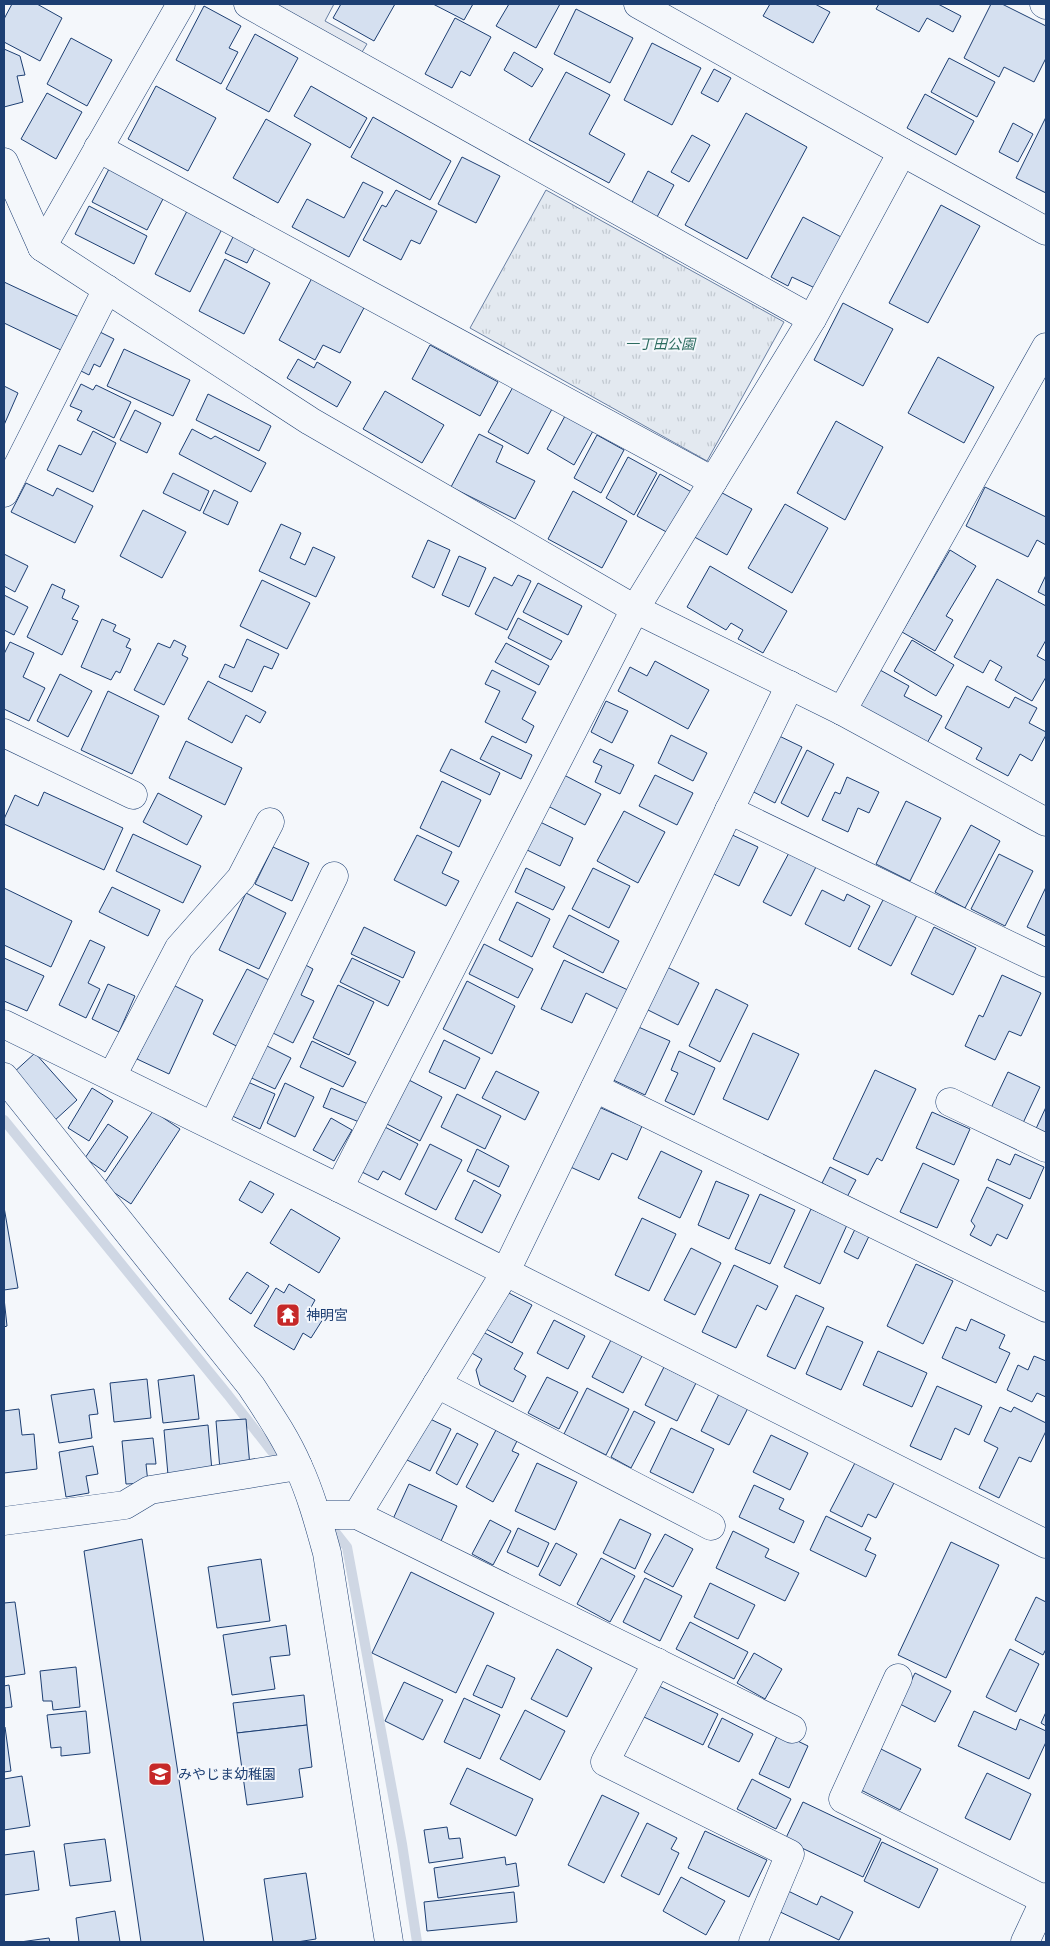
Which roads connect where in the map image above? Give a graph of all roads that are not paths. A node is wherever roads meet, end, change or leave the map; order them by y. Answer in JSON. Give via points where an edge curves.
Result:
{"nodes":[{"id":1,"x":181,"y":4,"type":"edge"},
{"id":2,"x":248,"y":4,"type":"edge"},
{"id":3,"x":638,"y":4,"type":"edge"},
{"id":4,"x":98,"y":148,"type":"junction"},
{"id":5,"x":902,"y":152,"type":"junction"},
{"id":6,"x":4,"y":162,"type":"edge"},
{"id":7,"x":1046,"y":231,"type":"edge"},
{"id":8,"x":42,"y":247,"type":"junction"},
{"id":9,"x":107,"y":289,"type":"junction"},
{"id":10,"x":812,"y":319,"type":"junction"},
{"id":11,"x":1046,"y":347,"type":"edge"},
{"id":12,"x":713,"y":481,"type":"junction"},
{"id":13,"x":4,"y":493,"type":"edge"},
{"id":14,"x":635,"y":608,"type":"junction"},
{"id":15,"x":790,"y":685,"type":"junction"},
{"id":16,"x":842,"y":711,"type":"junction"},
{"id":17,"x":4,"y":733,"type":"edge"},
{"id":18,"x":133,"y":795,"type":"dead end"},
{"id":19,"x":728,"y":810,"type":"junction"},
{"id":20,"x":1045,"y":817,"type":"edge"},
{"id":21,"x":270,"y":822,"type":"dead end"},
{"id":22,"x":334,"y":876,"type":"dead end"},
{"id":23,"x":1046,"y":963,"type":"edge"},
{"id":24,"x":4,"y":1024,"type":"edge"},
{"id":25,"x":4,"y":1076,"type":"edge"},
{"id":26,"x":112,"y":1076,"type":"junction"},
{"id":27,"x":594,"y":1088,"type":"junction"},
{"id":28,"x":950,"y":1102,"type":"dead end"},
{"id":29,"x":214,"y":1126,"type":"junction"},
{"id":30,"x":1046,"y":1148,"type":"edge"},
{"id":31,"x":339,"y":1188,"type":"junction"},
{"id":32,"x":505,"y":1273,"type":"junction"},
{"id":33,"x":1046,"y":1308,"type":"edge"},
{"id":34,"x":437,"y":1384,"type":"junction"},
{"id":35,"x":298,"y":1466,"type":"junction"},
{"id":36,"x":317,"y":1515,"type":"junction"},
{"id":37,"x":357,"y":1515,"type":"junction"},
{"id":38,"x":4,"y":1521,"type":"edge"},
{"id":39,"x":711,"y":1526,"type":"dead end"},
{"id":40,"x":1046,"y":1544,"type":"edge"},
{"id":41,"x":657,"y":1662,"type":"junction"},
{"id":42,"x":898,"y":1678,"type":"dead end"},
{"id":43,"x":792,"y":1729,"type":"dead end"},
{"id":44,"x":1046,"y":1899,"type":"edge"},
{"id":45,"x":389,"y":1942,"type":"edge"},
{"id":46,"x":753,"y":1942,"type":"edge"},
{"id":47,"x":1025,"y":1942,"type":"edge"}],
"edges":[{"from":1,"to":4,"type":"street"},
{"from":2,"to":10,"type":"street"},
{"from":3,"to":5,"type":"street"},
{"from":4,"to":8,"type":"street"},
{"from":4,"to":12,"type":"street"},
{"from":5,"to":7,"type":"street"},
{"from":5,"to":10,"type":"street"},
{"from":6,"to":8,"type":"street"},
{"from":8,"to":9,"type":"street"},
{"from":9,"to":13,"type":"street"},
{"from":9,"to":14,"type":"street","via":[[310,421]]},
{"from":10,"to":12,"type":"street"},
{"from":11,"to":16,"type":"street"},
{"from":12,"to":14,"type":"street"},
{"from":14,"to":15,"type":"street"},
{"from":14,"to":31,"type":"street"},
{"from":15,"to":16,"type":"street"},
{"from":15,"to":19,"type":"street"},
{"from":16,"to":20,"type":"street"},
{"from":17,"to":18,"type":"street"},
{"from":19,"to":23,"type":"street"},
{"from":19,"to":27,"type":"street"},
{"from":21,"to":26,"type":"street","via":[[241,878],[179,948]]},
{"from":22,"to":29,"type":"street"},
{"from":24,"to":26,"type":"street"},
{"from":25,"to":35,"type":"street","via":[[252,1386],[278,1426]]},
{"from":26,"to":29,"type":"street"},
{"from":27,"to":32,"type":"street"},
{"from":27,"to":33,"type":"street"},
{"from":28,"to":30,"type":"street"},
{"from":29,"to":31,"type":"street"},
{"from":31,"to":32,"type":"street"},
{"from":32,"to":34,"type":"street"},
{"from":32,"to":40,"type":"street"},
{"from":34,"to":37,"type":"street"},
{"from":34,"to":39,"type":"street"},
{"from":35,"to":36,"type":"street"},
{"from":35,"to":38,"type":"street","via":[[150,1490],[125,1505]]},
{"from":36,"to":37,"type":"street"},
{"from":36,"to":45,"type":"street","via":[[327,1553]]},
{"from":37,"to":41,"type":"street"},
{"from":41,"to":43,"type":"street"},
{"from":41,"to":46,"type":"street","via":[[605,1762],[790,1854]]},
{"from":42,"to":44,"type":"street","via":[[843,1799]]},
{"from":44,"to":47,"type":"street"}]}
